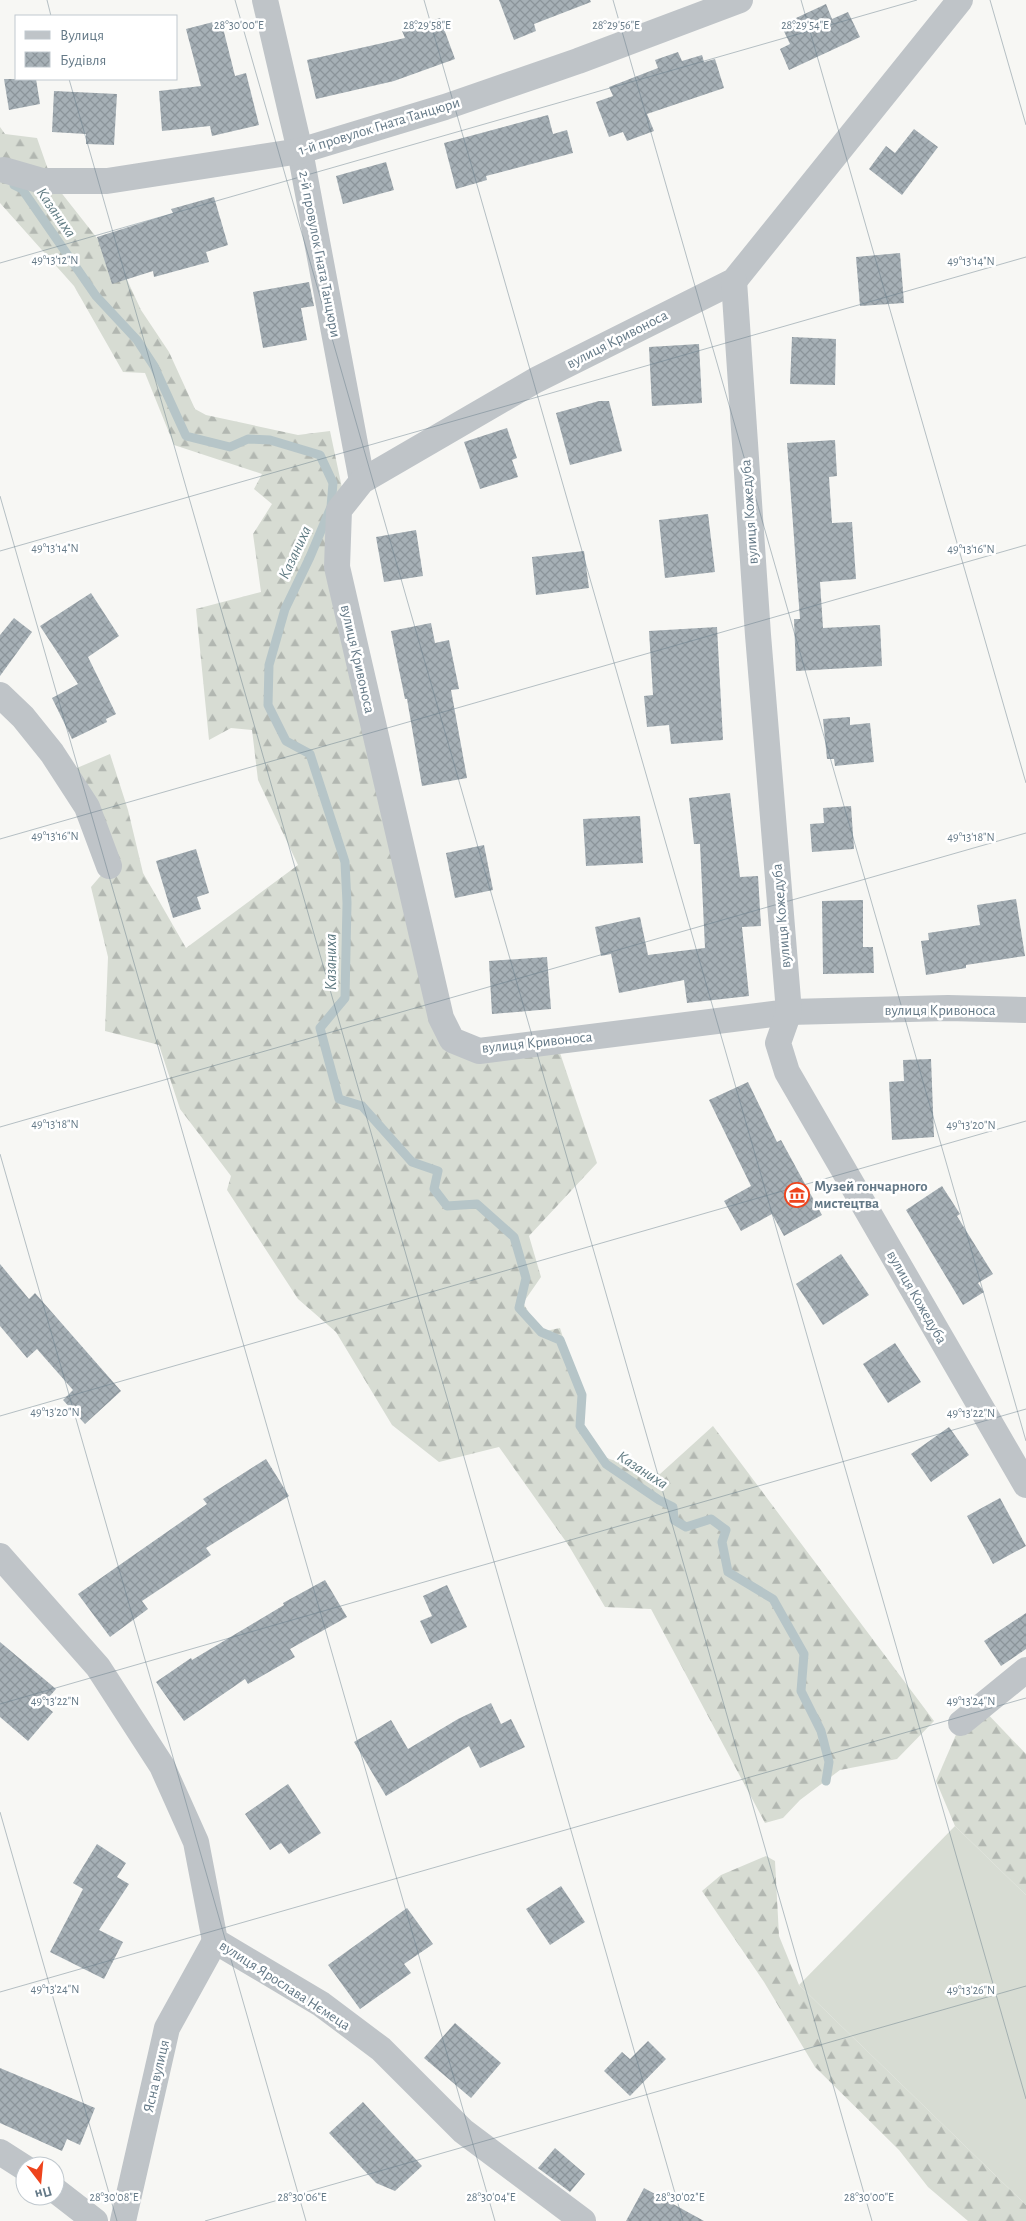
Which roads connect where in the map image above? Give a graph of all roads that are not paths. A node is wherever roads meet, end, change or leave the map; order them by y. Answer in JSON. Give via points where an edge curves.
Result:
{"nodes":[{"id":1,"x":266,"y":0,"type":"edge"},
{"id":2,"x":740,"y":0,"type":"edge"},
{"id":3,"x":960,"y":0,"type":"edge"},
{"id":4,"x":300,"y":151,"type":"junction"},
{"id":5,"x":4,"y":170,"type":"dead end"},
{"id":6,"x":734,"y":281,"type":"junction"},
{"id":7,"x":362,"y":481,"type":"junction"},
{"id":8,"x":0,"y":695,"type":"edge"},
{"id":9,"x":109,"y":866,"type":"dead end"},
{"id":10,"x":1026,"y":1010,"type":"edge"},
{"id":11,"x":788,"y":1012,"type":"junction"},
{"id":12,"x":1026,"y":1485,"type":"edge"},
{"id":13,"x":0,"y":1556,"type":"edge"},
{"id":14,"x":1026,"y":1670,"type":"edge"},
{"id":15,"x":961,"y":1723,"type":"dead end"},
{"id":16,"x":215,"y":1941,"type":"junction"},
{"id":17,"x":0,"y":2152,"type":"edge"},
{"id":18,"x":15,"y":2162,"type":"edge"},
{"id":19,"x":65,"y":2198,"type":"edge"},
{"id":20,"x":95,"y":2221,"type":"edge"},
{"id":21,"x":123,"y":2221,"type":"edge"},
{"id":22,"x":583,"y":2221,"type":"edge"}],
"edges":[{"from":1,"to":4,"type":"street","name":"2-й провулок Гната Танцюри"},
{"from":2,"to":4,"type":"street","name":"1-й провулок Гната Танцюри","via":[[445,108]]},
{"from":3,"to":6,"type":"street","name":"вулиця Кривоноса"},
{"from":4,"to":5,"type":"street","name":"1-й провулок Гната Танцюри","via":[[107,181],[42,181]]},
{"from":4,"to":7,"type":"street","name":"2-й провулок Гната Танцюри"},
{"from":6,"to":7,"type":"street","name":"вулиця Кривоноса","via":[[536,380]]},
{"from":6,"to":11,"type":"street","name":"вулиця Кожедуба"},
{"from":7,"to":11,"type":"street","name":"вулиця Кривоноса","via":[[339,510],[337,567],[441,1018],[452,1040],[480,1051]]},
{"from":8,"to":9,"type":"street","via":[[24,717],[52,753],[87,807]]},
{"from":10,"to":11,"type":"street","name":"вулиця Кривоноса","via":[[948,1008]]},
{"from":11,"to":12,"type":"street","name":"вулиця Кожедуба","via":[[778,1043],[787,1072]]},
{"from":13,"to":16,"type":"street","name":"вулиця Ярослава Нємеца","via":[[98,1667],[162,1766],[196,1842]]},
{"from":14,"to":15,"type":"street"},
{"from":16,"to":21,"type":"street","name":"Ясна вулиця","via":[[167,2028]]},
{"from":16,"to":22,"type":"street","name":"вулиця Ярослава Нємеца","via":[[321,2004],[381,2049],[464,2131]]},
{"from":17,"to":18,"type":"street"},
{"from":19,"to":20,"type":"street"}]}
